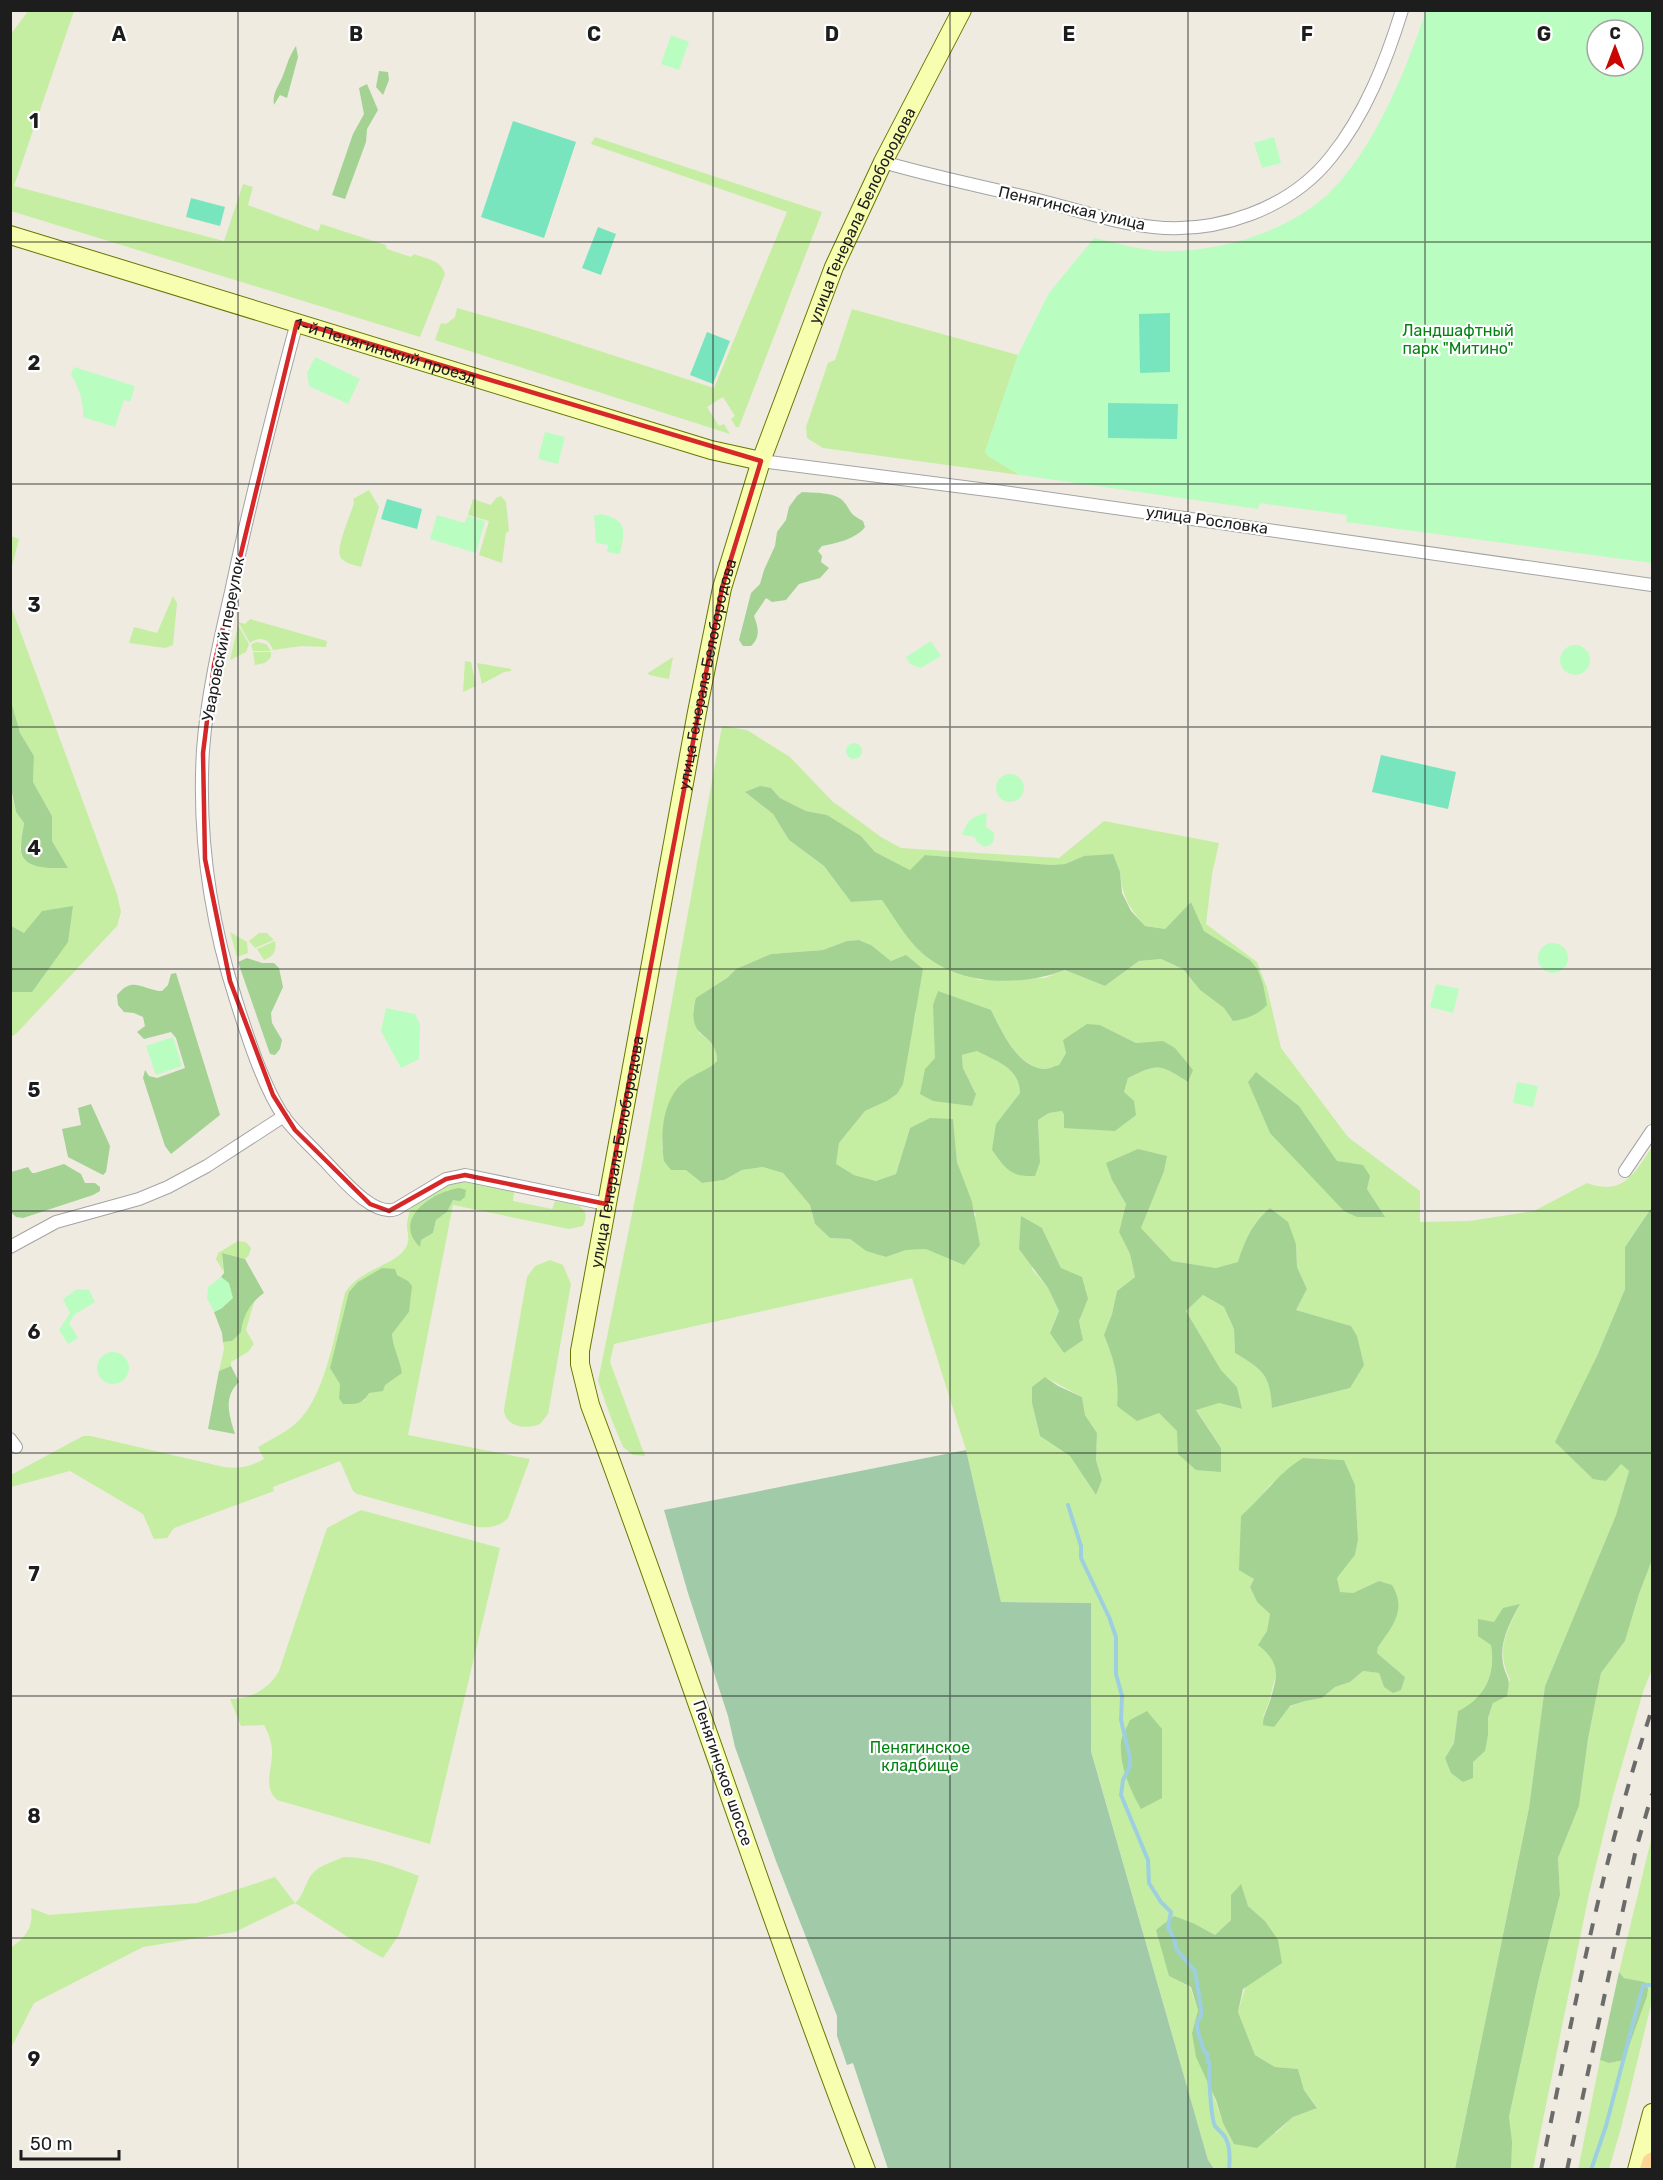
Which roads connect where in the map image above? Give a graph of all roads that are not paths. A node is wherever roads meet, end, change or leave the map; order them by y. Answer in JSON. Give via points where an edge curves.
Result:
{"nodes":[{"id":1,"x":962,"y":10,"type":"edge"},
{"id":2,"x":1401,"y":10,"type":"edge"},
{"id":3,"x":883,"y":162,"type":"junction"},
{"id":4,"x":10,"y":235,"type":"edge"},
{"id":5,"x":297,"y":322,"type":"junction"},
{"id":6,"x":760,"y":461,"type":"junction"},
{"id":7,"x":1653,"y":585,"type":"edge"},
{"id":8,"x":284,"y":1116,"type":"junction"},
{"id":9,"x":1653,"y":1131,"type":"edge"},
{"id":10,"x":1625,"y":1171,"type":"dead end"},
{"id":11,"x":606,"y":1204,"type":"junction"},
{"id":12,"x":10,"y":1247,"type":"edge"},
{"id":13,"x":582,"y":1375,"type":"joint"},
{"id":14,"x":1653,"y":2113,"type":"edge"},
{"id":15,"x":1653,"y":2163,"type":"edge"},
{"id":16,"x":866,"y":2169,"type":"edge"},
{"id":17,"x":1637,"y":2169,"type":"edge"},
{"id":18,"x":1650,"y":2169,"type":"edge"}],
"edges":[{"from":1,"to":3,"type":"main road","name":"улица Генерала Белобородова"},
{"from":2,"to":3,"type":"street","name":"Пенягинская улица","via":[[1368,98],[1332,157],[1292,193],[1242,218],[1216,225],[1154,227]]},
{"from":3,"to":6,"type":"main road","name":"улица Генерала Белобородова","via":[[834,267]]},
{"from":4,"to":5,"type":"main road","name":"1-й Пенягинский проезд"},
{"from":5,"to":6,"type":"main road","name":"1-й Пенягинский проезд","via":[[732,456]]},
{"from":5,"to":8,"type":"street","name":"Уваровский переулок","via":[[216,657],[203,753],[205,859],[217,931],[246,1031]]},
{"from":6,"to":7,"type":"street","name":"улица Рословка","via":[[1013,493]]},
{"from":6,"to":11,"type":"main road","name":"улица Генерала Белобородова","via":[[711,637]]},
{"from":8,"to":11,"type":"street","name":"Уваровский переулок","via":[[350,1186],[380,1210],[396,1209],[446,1179],[465,1175]]},
{"from":8,"to":12,"type":"street","via":[[168,1187],[56,1222]]},
{"from":9,"to":10,"type":"street"},
{"from":11,"to":13,"type":"main road","name":"улица Генерала Белобородова","via":[[579,1351]]},
{"from":13,"to":16,"type":"main road","name":"Пенягинское шоссе","via":[[807,2016]]},
{"from":14,"to":17,"type":"main road"},
{"from":15,"to":18,"type":"main road"}]}
